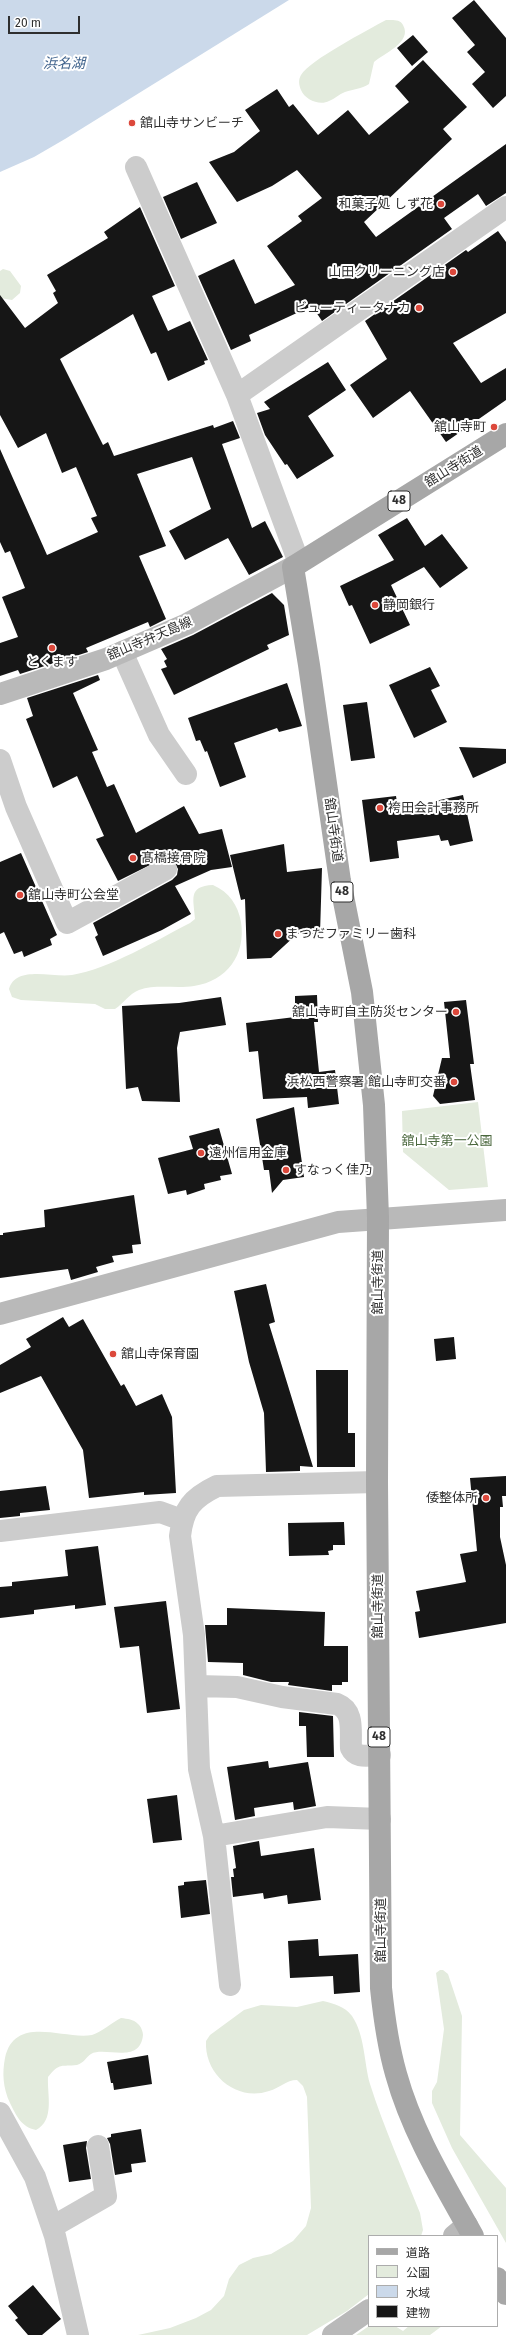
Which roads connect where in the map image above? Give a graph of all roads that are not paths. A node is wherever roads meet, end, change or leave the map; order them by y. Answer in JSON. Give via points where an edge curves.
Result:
{"nodes":[{"id":1,"x":136,"y":167,"type":"dead end"},
{"id":2,"x":506,"y":207,"type":"edge"},
{"id":3,"x":237,"y":395,"type":"junction"},
{"id":4,"x":506,"y":434,"type":"edge"},
{"id":5,"x":296,"y":565,"type":"junction"},
{"id":6,"x":122,"y":652,"type":"junction"},
{"id":7,"x":0,"y":694,"type":"edge"},
{"id":8,"x":0,"y":760,"type":"edge"},
{"id":9,"x":186,"y":774,"type":"dead end"},
{"id":10,"x":166,"y":869,"type":"dead end"},
{"id":11,"x":506,"y":1210,"type":"edge"},
{"id":12,"x":378,"y":1218,"type":"junction"},
{"id":13,"x":0,"y":1314,"type":"edge"},
{"id":14,"x":377,"y":1482,"type":"junction"},
{"id":15,"x":182,"y":1520,"type":"junction"},
{"id":16,"x":0,"y":1531,"type":"edge"},
{"id":17,"x":197,"y":1686,"type":"junction"},
{"id":18,"x":380,"y":1755,"type":"junction"},
{"id":19,"x":380,"y":1819,"type":"junction"},
{"id":20,"x":214,"y":1836,"type":"junction"},
{"id":21,"x":230,"y":1984,"type":"dead end"},
{"id":22,"x":0,"y":2113,"type":"edge"},
{"id":23,"x":98,"y":2146,"type":"dead end"},
{"id":24,"x":52,"y":2227,"type":"junction"},
{"id":25,"x":464,"y":2232,"type":"edge"},
{"id":26,"x":498,"y":2280,"type":"edge"},
{"id":27,"x":506,"y":2294,"type":"edge"},
{"id":28,"x":368,"y":2311,"type":"edge"},
{"id":29,"x":78,"y":2335,"type":"edge"},
{"id":30,"x":333,"y":2335,"type":"edge"}],
"edges":[{"from":1,"to":3,"type":"street"},
{"from":2,"to":3,"type":"street"},
{"from":3,"to":5,"type":"street"},
{"from":4,"to":5,"type":"main road","name":"舘山寺街道","number":"48"},
{"from":5,"to":6,"type":"street","name":"舘山寺弁天島線","via":[[187,624]]},
{"from":5,"to":12,"type":"main road","name":"舘山寺街道","number":"48","via":[[340,881],[362,992],[374,1105]]},
{"from":6,"to":7,"type":"street","name":"舘山寺弁天島線"},
{"from":6,"to":9,"type":"street","via":[[159,736]]},
{"from":8,"to":10,"type":"street","via":[[16,807],[67,922]]},
{"from":11,"to":12,"type":"street"},
{"from":12,"to":13,"type":"street","via":[[351,1219],[324,1225]]},
{"from":12,"to":14,"type":"main road","name":"舘山寺街道","number":"48"},
{"from":14,"to":15,"type":"street","via":[[217,1486],[202,1493],[190,1505]]},
{"from":14,"to":18,"type":"main road","name":"舘山寺街道","number":"48"},
{"from":15,"to":16,"type":"street","via":[[160,1512]]},
{"from":15,"to":17,"type":"street","via":[[180,1536],[192,1621]]},
{"from":17,"to":18,"type":"street","via":[[237,1687],[344,1706],[350,1719],[353,1753]]},
{"from":17,"to":20,"type":"street","via":[[198,1769]]},
{"from":18,"to":19,"type":"main road","name":"舘山寺街道","number":"48"},
{"from":19,"to":20,"type":"street","via":[[327,1817]]},
{"from":19,"to":25,"type":"main road","name":"舘山寺街道","number":"48","via":[[381,1988],[389,2046],[405,2102]]},
{"from":20,"to":21,"type":"street"},
{"from":22,"to":24,"type":"street","via":[[30,2165]]},
{"from":23,"to":24,"type":"street","via":[[106,2196]]},
{"from":24,"to":29,"type":"street"},
{"from":26,"to":27,"type":"main road"},
{"from":28,"to":30,"type":"street"}]}
